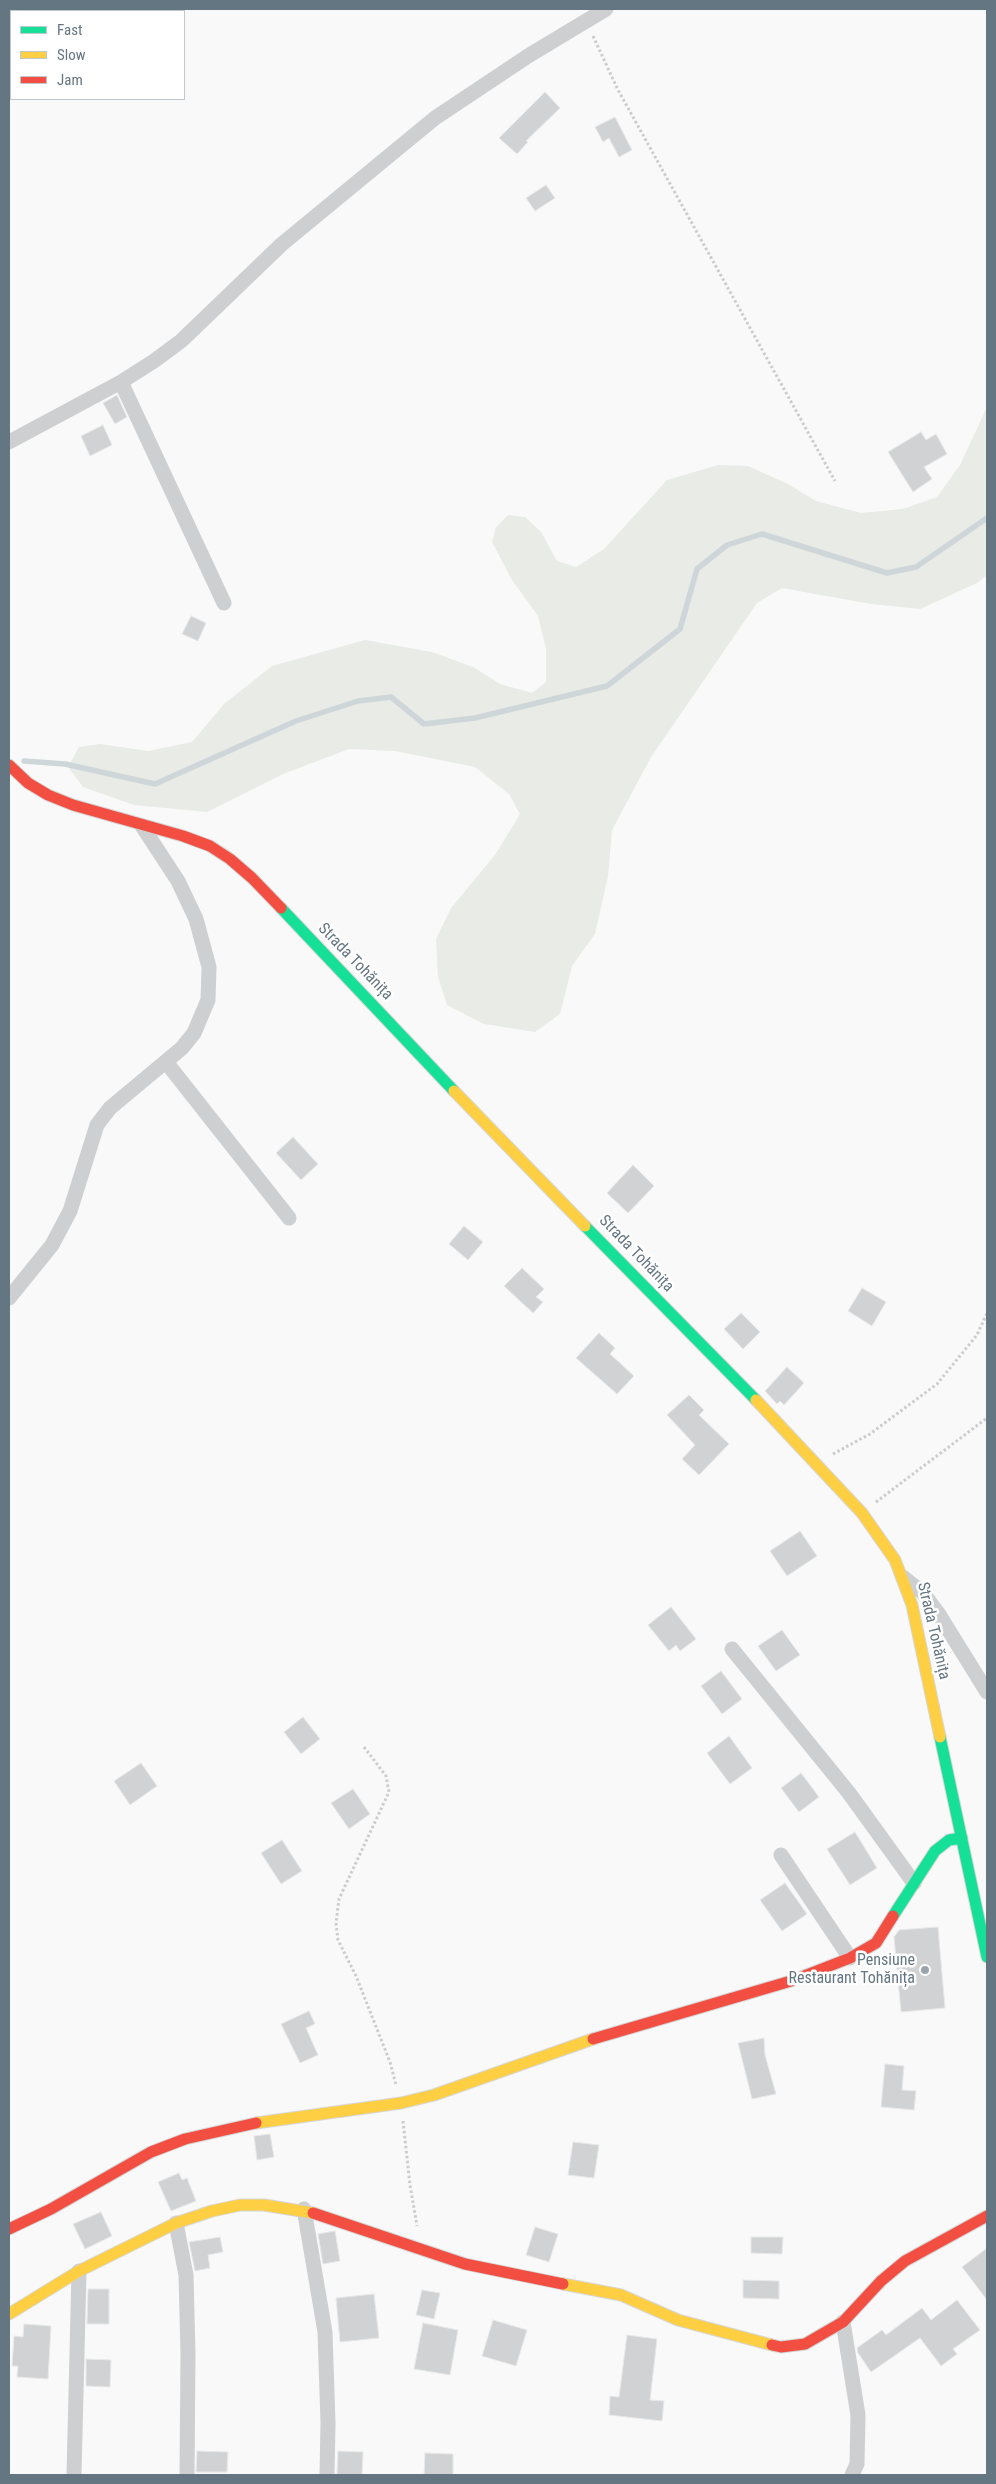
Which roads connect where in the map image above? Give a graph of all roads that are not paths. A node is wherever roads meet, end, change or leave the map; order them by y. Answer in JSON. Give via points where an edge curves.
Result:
{"nodes":[{"id":1,"x":606,"y":9,"type":"edge"},
{"id":2,"x":121,"y":382,"type":"junction"},
{"id":3,"x":9,"y":442,"type":"edge"},
{"id":4,"x":224,"y":603,"type":"dead end"},
{"id":5,"x":9,"y":765,"type":"edge"},
{"id":6,"x":142,"y":826,"type":"junction"},
{"id":7,"x":166,"y":1062,"type":"junction"},
{"id":8,"x":289,"y":1218,"type":"dead end"},
{"id":9,"x":9,"y":1298,"type":"edge"},
{"id":10,"x":903,"y":1577,"type":"junction"},
{"id":11,"x":732,"y":1649,"type":"dead end"},
{"id":12,"x":987,"y":1692,"type":"edge"},
{"id":13,"x":962,"y":1838,"type":"junction"},
{"id":14,"x":781,"y":1855,"type":"dead end"},
{"id":15,"x":914,"y":1883,"type":"junction"},
{"id":16,"x":987,"y":1957,"type":"edge"},
{"id":17,"x":850,"y":1958,"type":"junction"},
{"id":18,"x":304,"y":2209,"type":"junction"},
{"id":19,"x":987,"y":2216,"type":"edge"},
{"id":20,"x":176,"y":2223,"type":"junction"},
{"id":21,"x":9,"y":2229,"type":"edge"},
{"id":22,"x":79,"y":2271,"type":"junction"},
{"id":23,"x":9,"y":2314,"type":"edge"},
{"id":24,"x":843,"y":2322,"type":"junction"},
{"id":25,"x":74,"y":2475,"type":"edge"},
{"id":26,"x":187,"y":2475,"type":"edge"},
{"id":27,"x":327,"y":2475,"type":"edge"},
{"id":28,"x":852,"y":2475,"type":"edge"}],
"edges":[{"from":1,"to":2,"type":"street","via":[[435,118],[282,244],[181,341]]},
{"from":2,"to":3,"type":"street"},
{"from":2,"to":4,"type":"street"},
{"from":5,"to":6,"type":"street","name":"Strada Tohănița","via":[[28,783],[48,795]]},
{"from":6,"to":7,"type":"street","via":[[178,880],[196,919],[209,967],[208,1000],[202,1017],[194,1033]]},
{"from":6,"to":10,"type":"street","name":"Strada Tohănița","via":[[210,846],[252,878],[499,1138],[817,1463],[862,1513]]},
{"from":7,"to":8,"type":"street"},
{"from":7,"to":9,"type":"street","via":[[110,1108],[97,1125],[70,1211],[52,1245]]},
{"from":10,"to":12,"type":"street","via":[[938,1612]]},
{"from":10,"to":13,"type":"street","name":"Strada Tohănița","via":[[912,1605]]},
{"from":11,"to":15,"type":"street","via":[[849,1793]]},
{"from":13,"to":15,"type":"street","via":[[942,1844]]},
{"from":13,"to":16,"type":"street","name":"Strada Tohănița"},
{"from":14,"to":17,"type":"street"},
{"from":15,"to":17,"type":"street","via":[[876,1943]]},
{"from":17,"to":21,"type":"street","via":[[791,1981],[579,2043],[434,2095],[401,2103],[256,2123],[185,2139],[151,2152]]},
{"from":18,"to":20,"type":"street","via":[[240,2205]]},
{"from":18,"to":24,"type":"street","via":[[346,2220],[465,2264],[621,2295],[678,2320],[781,2347],[805,2344]]},
{"from":18,"to":27,"type":"street","via":[[325,2332]]},
{"from":19,"to":24,"type":"street","via":[[905,2261],[881,2281]]},
{"from":20,"to":22,"type":"street"},
{"from":20,"to":26,"type":"street","via":[[186,2275]]},
{"from":22,"to":23,"type":"street"},
{"from":22,"to":25,"type":"street"},
{"from":24,"to":28,"type":"street","via":[[858,2415],[857,2464]]}]}
